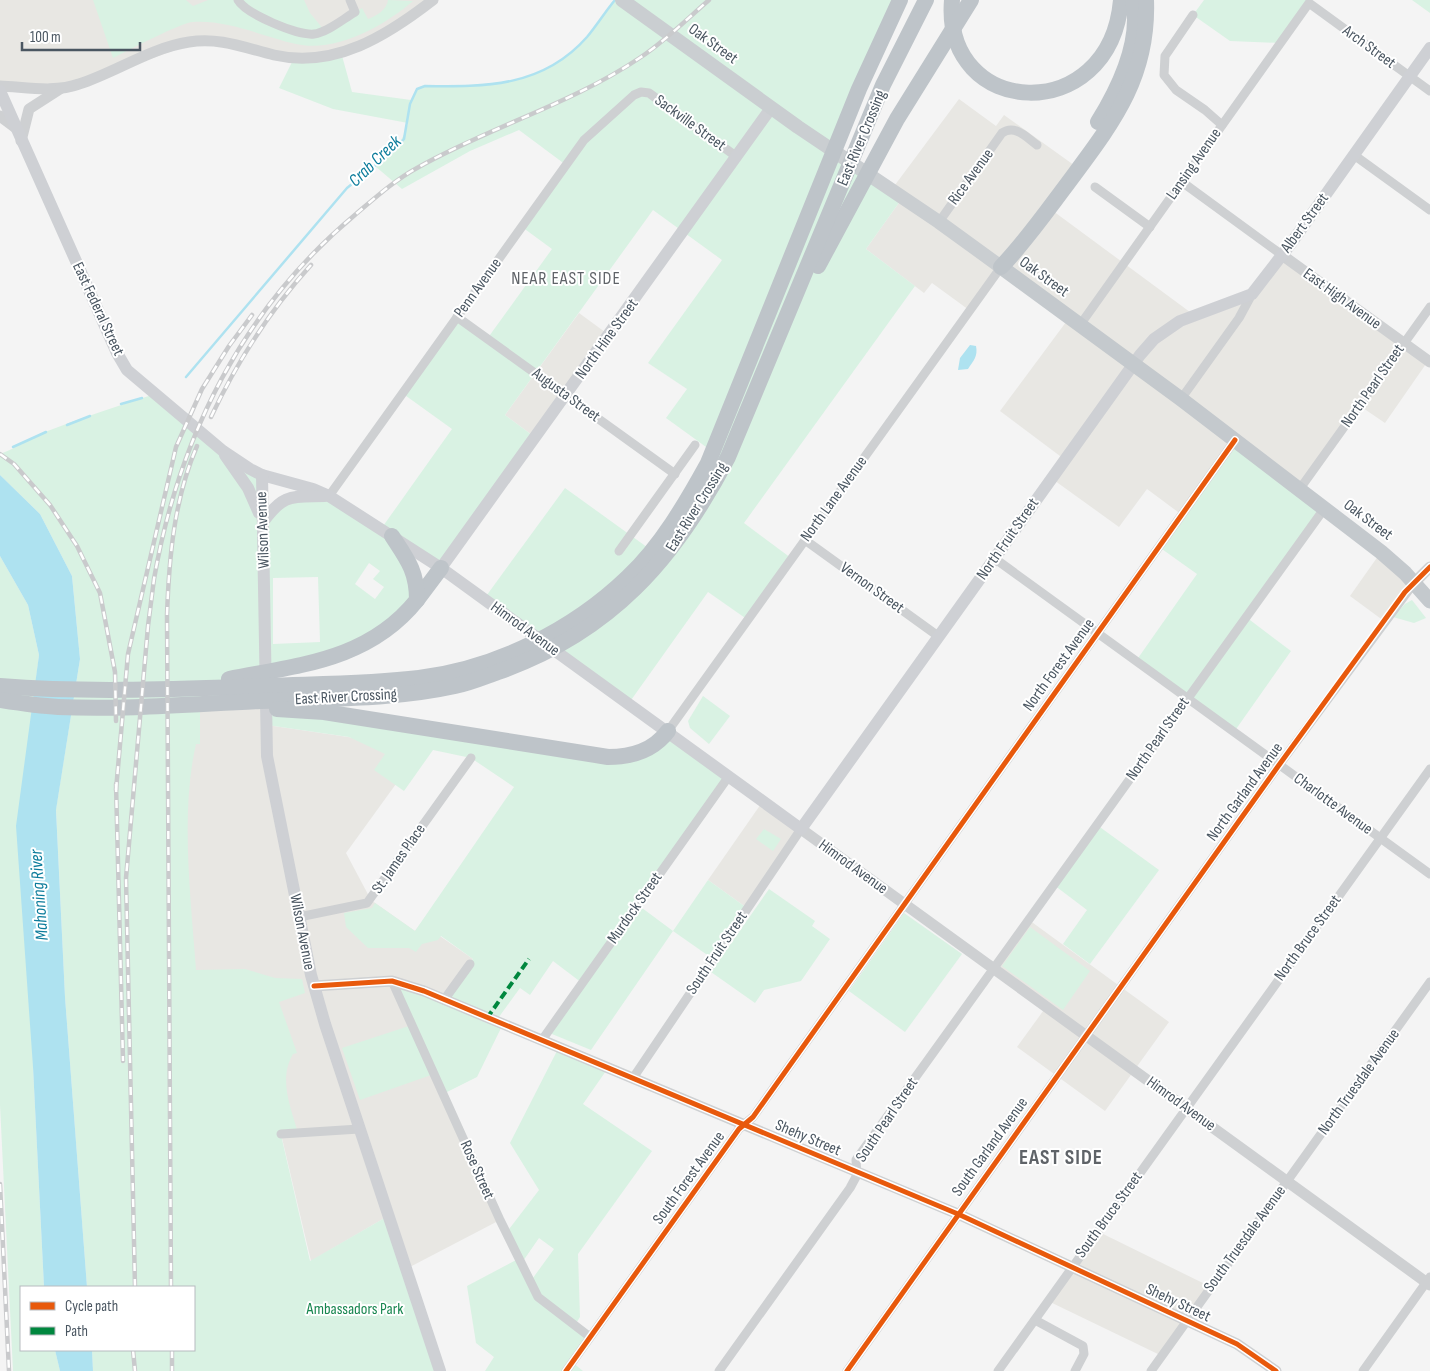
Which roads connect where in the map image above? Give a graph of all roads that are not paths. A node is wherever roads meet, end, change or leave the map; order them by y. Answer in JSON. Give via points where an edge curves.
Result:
{"nodes":[{"id":1,"x":238,"y":0,"type":"edge"},
{"id":2,"x":350,"y":0,"type":"edge"},
{"id":3,"x":434,"y":0,"type":"edge"},
{"id":4,"x":622,"y":0,"type":"edge"},
{"id":5,"x":900,"y":0,"type":"edge"},
{"id":6,"x":926,"y":0,"type":"edge"},
{"id":7,"x":1121,"y":0,"type":"edge"},
{"id":8,"x":1133,"y":0,"type":"edge"},
{"id":9,"x":1146,"y":0,"type":"edge"},
{"id":10,"x":963,"y":2,"type":"edge"},
{"id":11,"x":1309,"y":3,"type":"joint"},
{"id":12,"x":1193,"y":15,"type":"dead end"},
{"id":13,"x":1430,"y":48,"type":"edge"},
{"id":14,"x":1410,"y":76,"type":"junction"},
{"id":15,"x":0,"y":86,"type":"edge"},
{"id":16,"x":60,"y":89,"type":"junction"},
{"id":17,"x":0,"y":91,"type":"edge"},
{"id":18,"x":1430,"y":91,"type":"edge"},
{"id":19,"x":641,"y":92,"type":"joint"},
{"id":20,"x":771,"y":108,"type":"junction"},
{"id":21,"x":0,"y":116,"type":"edge"},
{"id":22,"x":1222,"y":125,"type":"junction"},
{"id":23,"x":16,"y":128,"type":"junction"},
{"id":24,"x":21,"y":141,"type":"junction"},
{"id":25,"x":1037,"y":145,"type":"dead end"},
{"id":26,"x":1354,"y":155,"type":"junction"},
{"id":27,"x":737,"y":157,"type":"junction"},
{"id":28,"x":1182,"y":182,"type":"junction"},
{"id":29,"x":1095,"y":186,"type":"dead end"},
{"id":30,"x":1430,"y":210,"type":"edge"},
{"id":31,"x":939,"y":222,"type":"junction"},
{"id":32,"x":1150,"y":227,"type":"junction"},
{"id":33,"x":1282,"y":255,"type":"junction"},
{"id":34,"x":1000,"y":267,"type":"junction"},
{"id":35,"x":1252,"y":294,"type":"junction"},
{"id":36,"x":1430,"y":307,"type":"edge"},
{"id":37,"x":457,"y":317,"type":"junction"},
{"id":38,"x":1080,"y":325,"type":"junction"},
{"id":39,"x":1404,"y":344,"type":"junction"},
{"id":40,"x":1430,"y":362,"type":"edge"},
{"id":41,"x":1133,"y":364,"type":"junction"},
{"id":42,"x":763,"y":375,"type":"junction"},
{"id":43,"x":566,"y":396,"type":"junction"},
{"id":44,"x":1181,"y":399,"type":"junction"},
{"id":45,"x":1235,"y":440,"type":"junction"},
{"id":46,"x":695,"y":445,"type":"dead end"},
{"id":47,"x":218,"y":447,"type":"junction"},
{"id":48,"x":674,"y":474,"type":"junction"},
{"id":49,"x":262,"y":475,"type":"junction"},
{"id":50,"x":1299,"y":490,"type":"junction"},
{"id":51,"x":329,"y":496,"type":"junction"},
{"id":52,"x":1324,"y":509,"type":"junction"},
{"id":53,"x":263,"y":522,"type":"junction"},
{"id":54,"x":392,"y":536,"type":"junction"},
{"id":55,"x":805,"y":540,"type":"junction"},
{"id":56,"x":619,"y":551,"type":"dead end"},
{"id":57,"x":994,"y":558,"type":"junction"},
{"id":58,"x":1430,"y":567,"type":"edge"},
{"id":59,"x":441,"y":568,"type":"junction"},
{"id":60,"x":1414,"y":582,"type":"junction"},
{"id":61,"x":417,"y":600,"type":"junction"},
{"id":62,"x":1430,"y":601,"type":"edge"},
{"id":63,"x":1098,"y":633,"type":"junction"},
{"id":64,"x":938,"y":636,"type":"junction"},
{"id":65,"x":0,"y":686,"type":"edge"},
{"id":66,"x":179,"y":689,"type":"junction"},
{"id":67,"x":296,"y":698,"type":"junction"},
{"id":68,"x":1187,"y":698,"type":"junction"},
{"id":69,"x":0,"y":700,"type":"edge"},
{"id":70,"x":668,"y":731,"type":"junction"},
{"id":71,"x":471,"y":758,"type":"dead end"},
{"id":72,"x":1279,"y":765,"type":"junction"},
{"id":73,"x":1430,"y":769,"type":"edge"},
{"id":74,"x":729,"y":776,"type":"junction"},
{"id":75,"x":801,"y":829,"type":"junction"},
{"id":76,"x":1380,"y":838,"type":"junction"},
{"id":77,"x":1430,"y":874,"type":"edge"},
{"id":78,"x":904,"y":904,"type":"junction"},
{"id":79,"x":299,"y":916,"type":"junction"},
{"id":80,"x":470,"y":964,"type":"dead end"},
{"id":81,"x":994,"y":969,"type":"junction"},
{"id":82,"x":392,"y":981,"type":"junction"},
{"id":83,"x":1430,"y":982,"type":"edge"},
{"id":84,"x":314,"y":986,"type":"junction"},
{"id":85,"x":444,"y":1000,"type":"junction"},
{"id":86,"x":1086,"y":1036,"type":"junction"},
{"id":87,"x":542,"y":1040,"type":"junction"},
{"id":88,"x":633,"y":1078,"type":"junction"},
{"id":89,"x":1186,"y":1108,"type":"junction"},
{"id":90,"x":745,"y":1125,"type":"junction"},
{"id":91,"x":360,"y":1129,"type":"junction"},
{"id":92,"x":281,"y":1134,"type":"dead end"},
{"id":93,"x":856,"y":1171,"type":"junction"},
{"id":94,"x":1287,"y":1181,"type":"junction"},
{"id":95,"x":958,"y":1214,"type":"junction"},
{"id":96,"x":1072,"y":1267,"type":"junction"},
{"id":97,"x":1429,"y":1281,"type":"edge"},
{"id":98,"x":1035,"y":1320,"type":"junction"},
{"id":99,"x":1187,"y":1320,"type":"junction"},
{"id":100,"x":590,"y":1336,"type":"junction"},
{"id":101,"x":440,"y":1371,"type":"edge"},
{"id":102,"x":566,"y":1371,"type":"edge"},
{"id":103,"x":719,"y":1371,"type":"edge"},
{"id":104,"x":847,"y":1371,"type":"edge"},
{"id":105,"x":998,"y":1371,"type":"edge"},
{"id":106,"x":1075,"y":1371,"type":"edge"},
{"id":107,"x":1151,"y":1371,"type":"edge"},
{"id":108,"x":1276,"y":1371,"type":"edge"},
{"id":109,"x":1363,"y":1371,"type":"edge"}],
"edges":[{"from":1,"to":2,"type":"street","via":[[250,12],[307,34],[320,33],[355,12]]},
{"from":3,"to":16,"type":"street","via":[[392,31],[331,56],[294,58],[229,42],[190,42],[170,46],[78,85]]},
{"from":4,"to":20,"type":"main road","name":"Oak Street"},
{"from":5,"to":67,"type":"highway","name":"East River Crossing","via":[[858,89],[708,463],[686,503],[635,569],[586,611],[550,635],[502,656],[420,677]]},
{"from":6,"to":42,"type":"highway","name":"East River Crossing","via":[[883,85]]},
{"from":7,"to":10,"type":"highway","via":[[1112,41],[1089,71],[1062,87],[1026,93],[996,84],[977,72],[968,61],[952,24]]},
{"from":8,"to":34,"type":"highway","via":[[1133,36],[1116,92],[1094,129],[1012,242]]},
{"from":9,"to":34,"type":"highway","via":[[1143,47],[1127,96],[1100,139],[1020,248]]},
{"from":10,"to":42,"type":"highway","via":[[942,46],[859,186]]},
{"from":11,"to":14,"type":"street","name":"Arch Street"},
{"from":11,"to":22,"type":"street","name":"Lansing Avenue"},
{"from":12,"to":22,"type":"street","via":[[1168,50],[1163,68],[1171,86]]},
{"from":13,"to":14,"type":"main road","name":"Albert Street"},
{"from":14,"to":18,"type":"street","name":"Arch Street"},
{"from":14,"to":26,"type":"main road","name":"Albert Street"},
{"from":15,"to":16,"type":"street"},
{"from":16,"to":24,"type":"street","via":[[29,109]]},
{"from":17,"to":23,"type":"main road","name":"East Federal Street"},
{"from":19,"to":27,"type":"street","name":"Sackville Street","via":[[649,93]]},
{"from":19,"to":37,"type":"street","name":"Penn Avenue","via":[[584,140]]},
{"from":20,"to":27,"type":"main road","name":"North Hine Street"},
{"from":20,"to":31,"type":"main road","name":"Oak Street"},
{"from":21,"to":23,"type":"street"},
{"from":22,"to":28,"type":"street","name":"Lansing Avenue"},
{"from":23,"to":24,"type":"main road","name":"East Federal Street"},
{"from":24,"to":47,"type":"main road","name":"East Federal Street","via":[[127,370]]},
{"from":25,"to":31,"type":"street","name":"Rice Avenue","via":[[1014,129],[1002,133]]},
{"from":26,"to":30,"type":"street"},
{"from":26,"to":33,"type":"main road","name":"Albert Street"},
{"from":27,"to":43,"type":"main road","name":"North Hine Street"},
{"from":28,"to":32,"type":"street","name":"Lansing Avenue"},
{"from":28,"to":33,"type":"street","name":"East High Avenue"},
{"from":29,"to":32,"type":"street"},
{"from":31,"to":34,"type":"main road","name":"Oak Street"},
{"from":32,"to":38,"type":"street","name":"Lansing Avenue"},
{"from":33,"to":35,"type":"main road","name":"Albert Street"},
{"from":33,"to":39,"type":"street","name":"East High Avenue"},
{"from":34,"to":38,"type":"highway","name":"Oak Street"},
{"from":34,"to":55,"type":"street","name":"North Lane Avenue"},
{"from":35,"to":41,"type":"main road","name":"North Fruit Street","via":[[1175,324],[1148,344]]},
{"from":35,"to":44,"type":"street","name":"Albert Street","via":[[1239,318]]},
{"from":36,"to":39,"type":"street","name":"North Pearl Street"},
{"from":37,"to":43,"type":"street","name":"Augusta Street"},
{"from":37,"to":51,"type":"street","name":"Penn Avenue"},
{"from":38,"to":41,"type":"highway","name":"Oak Street"},
{"from":39,"to":40,"type":"street","name":"East High Avenue"},
{"from":39,"to":50,"type":"street","name":"North Pearl Street"},
{"from":41,"to":44,"type":"highway","name":"Oak Street"},
{"from":41,"to":57,"type":"main road","name":"North Fruit Street"},
{"from":42,"to":67,"type":"highway","name":"East River Crossing","via":[[728,457],[685,531],[646,578],[577,636],[537,657],[457,686],[410,693]]},
{"from":43,"to":48,"type":"street","name":"Augusta Street"},
{"from":43,"to":59,"type":"main road","name":"North Hine Street"},
{"from":44,"to":45,"type":"highway","name":"Oak Street"},
{"from":45,"to":50,"type":"highway","name":"Oak Street"},
{"from":45,"to":63,"type":"street","name":"North Forest Avenue"},
{"from":46,"to":48,"type":"street"},
{"from":47,"to":49,"type":"main road","name":"East Federal Street"},
{"from":47,"to":53,"type":"main road","via":[[248,488]]},
{"from":48,"to":56,"type":"street"},
{"from":49,"to":51,"type":"main road","name":"Himrod Avenue"},
{"from":49,"to":53,"type":"main road","name":"Wilson Avenue"},
{"from":50,"to":52,"type":"highway","name":"Oak Street"},
{"from":51,"to":53,"type":"main road","via":[[286,499],[275,506]]},
{"from":51,"to":54,"type":"main road","name":"Himrod Avenue"},
{"from":52,"to":60,"type":"highway","name":"Oak Street","via":[[1381,552]]},
{"from":52,"to":68,"type":"street","name":"North Pearl Street"},
{"from":53,"to":79,"type":"main road","name":"Wilson Avenue","via":[[267,756]]},
{"from":54,"to":59,"type":"main road","name":"Himrod Avenue"},
{"from":54,"to":61,"type":"highway","via":[[414,571]]},
{"from":55,"to":64,"type":"street","name":"Vernon Street"},
{"from":55,"to":70,"type":"street","name":"North Lane Avenue"},
{"from":57,"to":63,"type":"street","name":"Charlotte Avenue"},
{"from":57,"to":64,"type":"main road","name":"North Fruit Street"},
{"from":58,"to":60,"type":"street","name":"North Garland Avenue"},
{"from":59,"to":61,"type":"highway"},
{"from":59,"to":70,"type":"main road","name":"Himrod Avenue"},
{"from":60,"to":62,"type":"highway","name":"Oak Street"},
{"from":60,"to":72,"type":"street","name":"North Garland Avenue"},
{"from":61,"to":66,"type":"highway","via":[[392,626],[362,646],[331,658]]},
{"from":63,"to":68,"type":"street","name":"Charlotte Avenue"},
{"from":63,"to":78,"type":"street","name":"North Forest Avenue"},
{"from":64,"to":75,"type":"main road","name":"North Fruit Street"},
{"from":65,"to":66,"type":"highway","name":"East River Crossing","via":[[55,690]]},
{"from":66,"to":67,"type":"highway","name":"East River Crossing"},
{"from":67,"to":69,"type":"highway","via":[[58,707]]},
{"from":67,"to":70,"type":"highway","via":[[354,717],[608,757],[640,752],[653,746]]},
{"from":68,"to":72,"type":"street","name":"Charlotte Avenue"},
{"from":68,"to":81,"type":"street","name":"North Pearl Street"},
{"from":70,"to":74,"type":"main road","name":"Himrod Avenue"},
{"from":71,"to":79,"type":"street","name":"St. James Place","via":[[367,903]]},
{"from":72,"to":76,"type":"street","name":"Charlotte Avenue"},
{"from":72,"to":86,"type":"street","name":"North Garland Avenue"},
{"from":73,"to":76,"type":"street","name":"North Bruce Street"},
{"from":74,"to":75,"type":"main road","name":"Himrod Avenue"},
{"from":74,"to":87,"type":"street","name":"Murdock Street"},
{"from":75,"to":78,"type":"street","name":"Himrod Avenue"},
{"from":75,"to":88,"type":"street","name":"South Fruit Street"},
{"from":76,"to":77,"type":"street","name":"Charlotte Avenue"},
{"from":76,"to":89,"type":"street","name":"North Bruce Street"},
{"from":78,"to":81,"type":"street","name":"Himrod Avenue"},
{"from":78,"to":90,"type":"street","name":"South Forest Avenue"},
{"from":79,"to":84,"type":"main road","name":"Wilson Avenue"},
{"from":80,"to":85,"type":"street"},
{"from":81,"to":86,"type":"street","name":"Himrod Avenue"},
{"from":81,"to":93,"type":"street","name":"South Pearl Street","via":[[856,1160]]},
{"from":82,"to":84,"type":"street","name":"Shehy Street"},
{"from":82,"to":85,"type":"street","name":"Shehy Street"},
{"from":82,"to":100,"type":"street","name":"Rose Street","via":[[538,1297]]},
{"from":83,"to":94,"type":"street","name":"North Truesdale Avenue"},
{"from":84,"to":91,"type":"main road","name":"Wilson Avenue"},
{"from":85,"to":87,"type":"street","name":"Shehy Street"},
{"from":86,"to":89,"type":"street","name":"Himrod Avenue"},
{"from":86,"to":95,"type":"street","name":"South Garland Avenue"},
{"from":87,"to":88,"type":"street","name":"Shehy Street"},
{"from":88,"to":90,"type":"street","name":"Shehy Street"},
{"from":89,"to":94,"type":"street","name":"Himrod Avenue"},
{"from":89,"to":96,"type":"street","name":"South Bruce Street"},
{"from":90,"to":93,"type":"street","name":"Shehy Street"},
{"from":90,"to":100,"type":"street","name":"South Forest Avenue"},
{"from":91,"to":92,"type":"street"},
{"from":91,"to":101,"type":"main road","name":"Wilson Avenue"},
{"from":93,"to":95,"type":"street","name":"Shehy Street"},
{"from":93,"to":103,"type":"street","name":"South Pearl Street","via":[[850,1188]]},
{"from":94,"to":97,"type":"street","name":"Himrod Avenue"},
{"from":94,"to":99,"type":"street","name":"South Truesdale Avenue"},
{"from":95,"to":96,"type":"street","name":"Shehy Street"},
{"from":95,"to":104,"type":"street","name":"South Garland Avenue"},
{"from":96,"to":98,"type":"street","name":"South Bruce Street"},
{"from":96,"to":99,"type":"street","name":"Shehy Street"},
{"from":97,"to":109,"type":"street"},
{"from":98,"to":105,"type":"street","name":"South Bruce Street"},
{"from":98,"to":106,"type":"street","via":[[1083,1346],[1084,1354]]},
{"from":99,"to":107,"type":"street","name":"South Truesdale Avenue"},
{"from":99,"to":108,"type":"street","name":"Shehy Street","via":[[1237,1344]]},
{"from":100,"to":102,"type":"street","name":"South Forest Avenue"}]}
